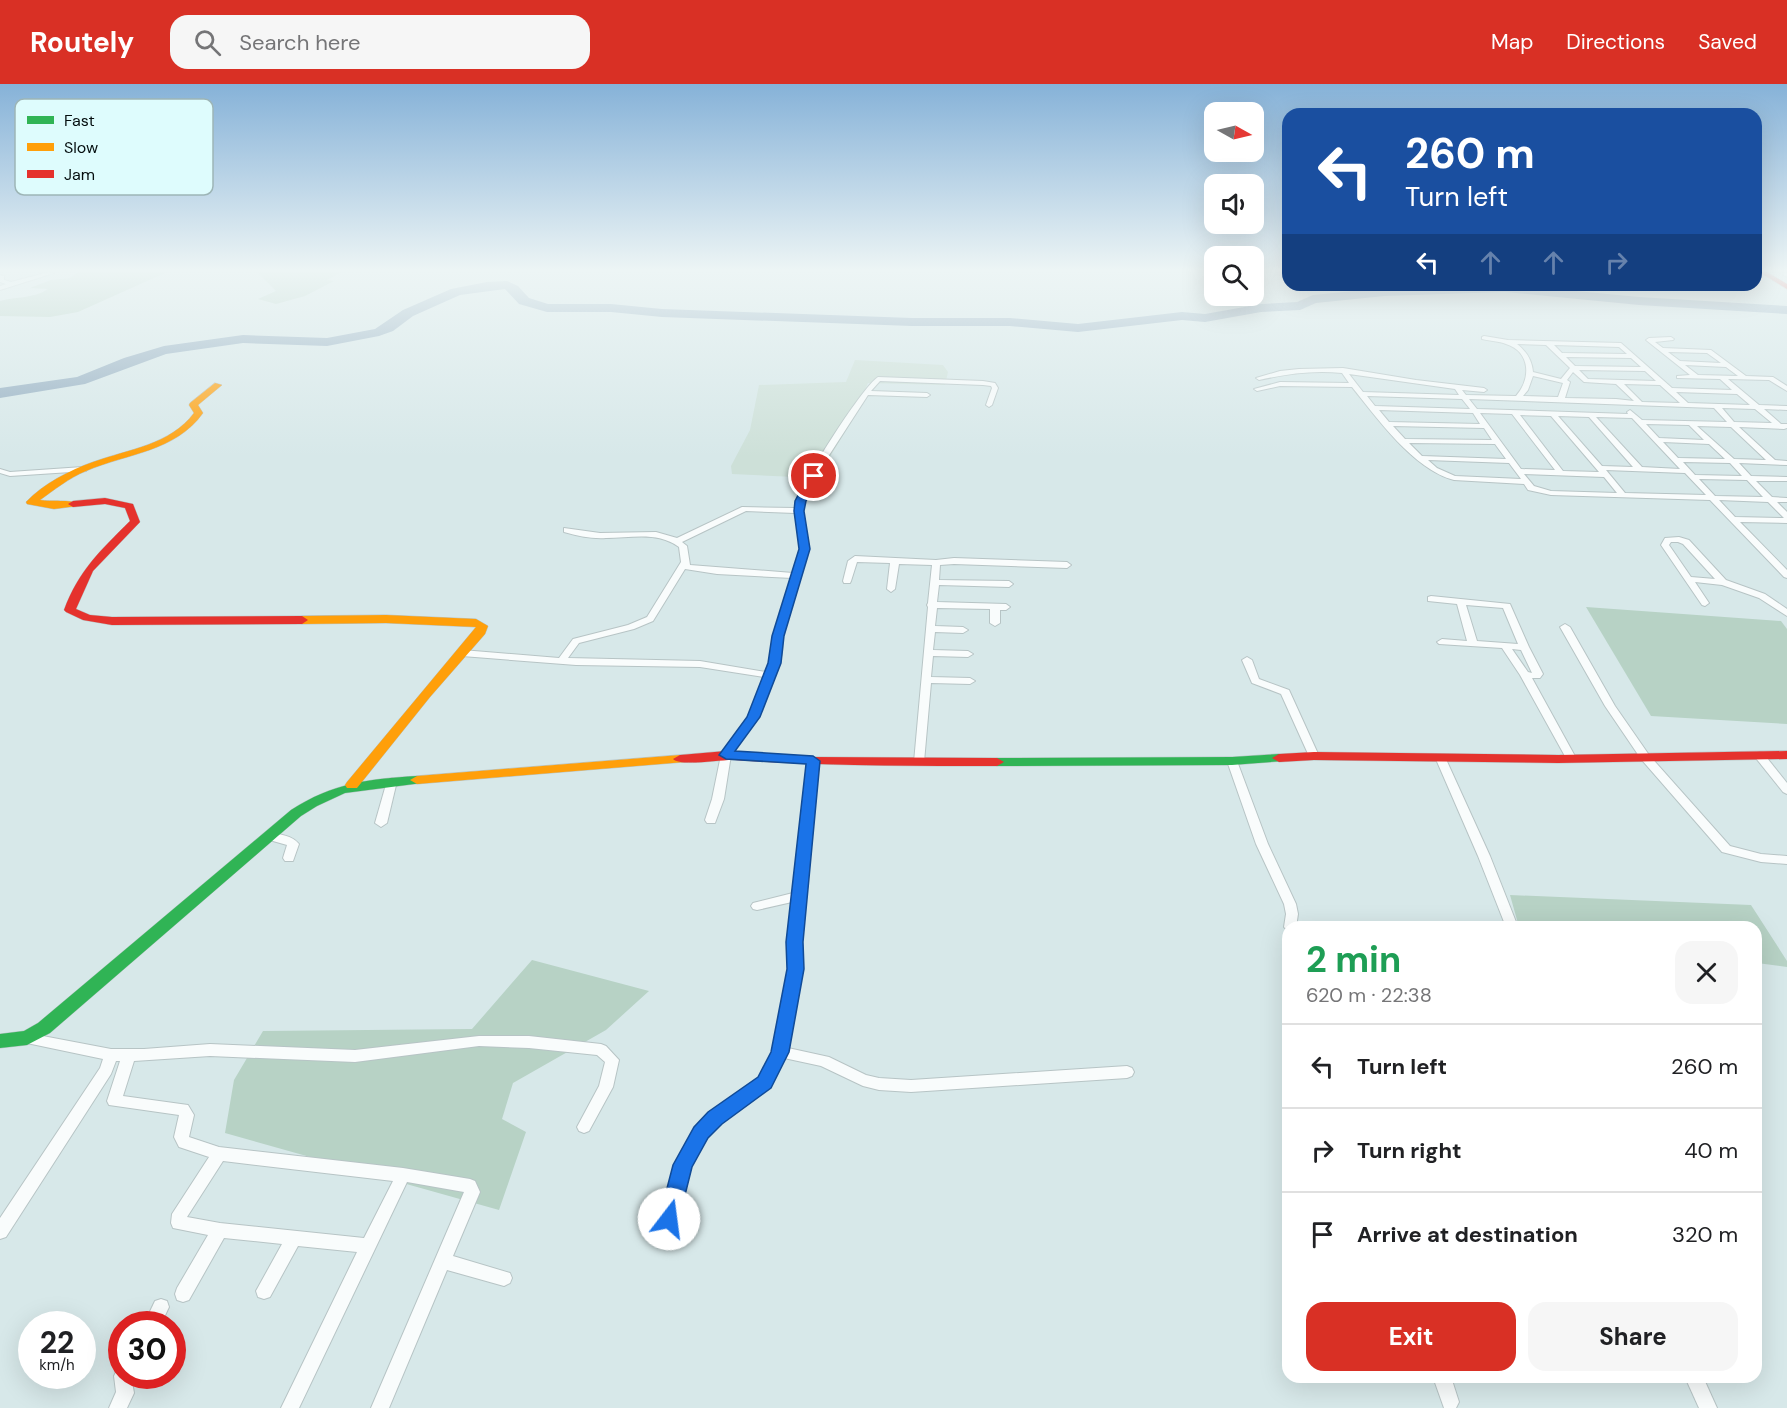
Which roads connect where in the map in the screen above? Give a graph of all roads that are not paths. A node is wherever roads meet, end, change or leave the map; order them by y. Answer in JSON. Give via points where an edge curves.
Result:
{"nodes":[{"id":1,"x":1484,"y":338,"type":"dead end"},
{"id":2,"x":1671,"y":339,"type":"dead end"},
{"id":3,"x":1508,"y":342,"type":"junction"},
{"id":4,"x":1548,"y":343,"type":"junction"},
{"id":5,"x":1662,"y":350,"type":"junction"},
{"id":6,"x":1560,"y":355,"type":"junction"},
{"id":7,"x":1632,"y":356,"type":"junction"},
{"id":8,"x":1679,"y":363,"type":"junction"},
{"id":9,"x":1727,"y":365,"type":"junction"},
{"id":10,"x":1573,"y":368,"type":"junction"},
{"id":11,"x":1647,"y":369,"type":"junction"},
{"id":12,"x":1343,"y":370,"type":"junction"},
{"id":13,"x":1531,"y":373,"type":"junction"},
{"id":14,"x":1679,"y":376,"type":"dead end"},
{"id":15,"x":1696,"y":377,"type":"junction"},
{"id":16,"x":1259,"y":378,"type":"dead end"},
{"id":17,"x":1722,"y":378,"type":"junction"},
{"id":18,"x":1745,"y":378,"type":"junction"},
{"id":19,"x":1771,"y":378,"type":"junction"},
{"id":20,"x":1787,"y":378,"type":"edge"},
{"id":21,"x":1564,"y":379,"type":"junction"},
{"id":22,"x":1405,"y":381,"type":"junction"},
{"id":23,"x":1352,"y":382,"type":"junction"},
{"id":24,"x":1618,"y":382,"type":"junction"},
{"id":25,"x":1662,"y":383,"type":"junction"},
{"id":26,"x":218,"y":385,"type":"dead end"},
{"id":27,"x":1457,"y":387,"type":"junction"},
{"id":28,"x":1257,"y":389,"type":"dead end"},
{"id":29,"x":1787,"y":389,"type":"edge"},
{"id":30,"x":1670,"y":390,"type":"junction"},
{"id":31,"x":1739,"y":392,"type":"junction"},
{"id":32,"x":866,"y":393,"type":"junction"},
{"id":33,"x":1361,"y":394,"type":"junction"},
{"id":34,"x":927,"y":395,"type":"dead end"},
{"id":35,"x":1461,"y":395,"type":"junction"},
{"id":36,"x":1521,"y":396,"type":"junction"},
{"id":37,"x":1561,"y":398,"type":"junction"},
{"id":38,"x":1623,"y":404,"type":"junction"},
{"id":39,"x":1641,"y":404,"type":"junction"},
{"id":40,"x":989,"y":405,"type":"dead end"},
{"id":41,"x":1686,"y":405,"type":"junction"},
{"id":42,"x":1717,"y":407,"type":"junction"},
{"id":43,"x":1373,"y":408,"type":"junction"},
{"id":44,"x":1760,"y":408,"type":"junction"},
{"id":45,"x":1787,"y":409,"type":"edge"},
{"id":46,"x":1473,"y":412,"type":"junction"},
{"id":47,"x":1515,"y":413,"type":"junction"},
{"id":48,"x":1553,"y":414,"type":"junction"},
{"id":49,"x":1591,"y":415,"type":"junction"},
{"id":50,"x":1637,"y":419,"type":"junction"},
{"id":51,"x":1690,"y":423,"type":"junction"},
{"id":52,"x":1388,"y":424,"type":"junction"},
{"id":53,"x":1732,"y":424,"type":"junction"},
{"id":54,"x":1485,"y":426,"type":"junction"},
{"id":55,"x":1784,"y":426,"type":"edge"},
{"id":56,"x":1787,"y":432,"type":"edge"},
{"id":57,"x":1657,"y":440,"type":"junction"},
{"id":58,"x":1404,"y":441,"type":"junction"},
{"id":59,"x":1497,"y":442,"type":"junction"},
{"id":60,"x":1711,"y":442,"type":"junction"},
{"id":61,"x":1421,"y":458,"type":"junction"},
{"id":62,"x":1677,"y":460,"type":"junction"},
{"id":63,"x":1511,"y":461,"type":"junction"},
{"id":64,"x":1732,"y":461,"type":"junction"},
{"id":65,"x":1774,"y":463,"type":"junction"},
{"id":66,"x":1787,"y":463,"type":"edge"},
{"id":67,"x":83,"y":469,"type":"junction"},
{"id":68,"x":1640,"y":470,"type":"junction"},
{"id":69,"x":0,"y":471,"type":"edge"},
{"id":70,"x":1517,"y":471,"type":"junction"},
{"id":71,"x":1603,"y":471,"type":"junction"},
{"id":72,"x":1562,"y":474,"type":"junction"},
{"id":73,"x":1689,"y":474,"type":"junction"},
{"id":74,"x":1749,"y":478,"type":"junction"},
{"id":75,"x":1787,"y":479,"type":"edge"},
{"id":76,"x":1525,"y":482,"type":"junction"},
{"id":77,"x":1623,"y":495,"type":"junction"},
{"id":78,"x":1712,"y":498,"type":"junction"},
{"id":79,"x":1770,"y":500,"type":"junction"},
{"id":80,"x":1787,"y":500,"type":"edge"},
{"id":81,"x":799,"y":511,"type":"junction"},
{"id":82,"x":1732,"y":519,"type":"junction"},
{"id":83,"x":1787,"y":519,"type":"edge"},
{"id":84,"x":567,"y":530,"type":"dead end"},
{"id":85,"x":678,"y":541,"type":"junction"},
{"id":86,"x":894,"y":561,"type":"junction"},
{"id":87,"x":936,"y":563,"type":"junction"},
{"id":88,"x":684,"y":564,"type":"junction"},
{"id":89,"x":1067,"y":565,"type":"dead end"},
{"id":90,"x":1787,"y":575,"type":"edge"},
{"id":91,"x":796,"y":576,"type":"junction"},
{"id":92,"x":1688,"y":579,"type":"junction"},
{"id":93,"x":847,"y":581,"type":"dead end"},
{"id":94,"x":934,"y":582,"type":"junction"},
{"id":95,"x":1723,"y":582,"type":"junction"},
{"id":96,"x":1009,"y":584,"type":"dead end"},
{"id":97,"x":891,"y":589,"type":"dead end"},
{"id":98,"x":1431,"y":599,"type":"dead end"},
{"id":99,"x":1461,"y":602,"type":"junction"},
{"id":100,"x":1705,"y":603,"type":"dead end"},
{"id":101,"x":931,"y":604,"type":"junction"},
{"id":102,"x":995,"y":607,"type":"junction"},
{"id":103,"x":1006,"y":607,"type":"dead end"},
{"id":104,"x":1787,"y":613,"type":"edge"},
{"id":105,"x":995,"y":623,"type":"dead end"},
{"id":106,"x":1565,"y":627,"type":"dead end"},
{"id":107,"x":930,"y":628,"type":"junction"},
{"id":108,"x":963,"y":630,"type":"dead end"},
{"id":109,"x":1442,"y":642,"type":"dead end"},
{"id":110,"x":1473,"y":644,"type":"junction"},
{"id":111,"x":1505,"y":646,"type":"junction"},
{"id":112,"x":1524,"y":647,"type":"junction"},
{"id":113,"x":462,"y":653,"type":"junction"},
{"id":114,"x":928,"y":653,"type":"junction"},
{"id":115,"x":968,"y":654,"type":"dead end"},
{"id":116,"x":562,"y":660,"type":"junction"},
{"id":117,"x":1247,"y":660,"type":"dead end"},
{"id":118,"x":768,"y":675,"type":"junction"},
{"id":119,"x":1525,"y":675,"type":"junction"},
{"id":120,"x":926,"y":681,"type":"junction"},
{"id":121,"x":970,"y":681,"type":"dead end"},
{"id":122,"x":1787,"y":754,"type":"edge"},
{"id":123,"x":726,"y":755,"type":"junction"},
{"id":124,"x":1760,"y":755,"type":"junction"},
{"id":125,"x":1314,"y":756,"type":"junction"},
{"id":126,"x":1440,"y":757,"type":"junction"},
{"id":127,"x":1645,"y":757,"type":"junction"},
{"id":128,"x":1571,"y":758,"type":"junction"},
{"id":129,"x":813,"y":761,"type":"junction"},
{"id":130,"x":1232,"y":761,"type":"junction"},
{"id":131,"x":919,"y":762,"type":"junction"},
{"id":132,"x":392,"y":781,"type":"junction"},
{"id":133,"x":352,"y":785,"type":"junction"},
{"id":134,"x":1787,"y":790,"type":"edge"},
{"id":135,"x":711,"y":820,"type":"dead end"},
{"id":136,"x":381,"y":823,"type":"dead end"},
{"id":137,"x":270,"y":836,"type":"junction"},
{"id":138,"x":289,"y":858,"type":"dead end"},
{"id":139,"x":1787,"y":860,"type":"edge"},
{"id":140,"x":800,"y":896,"type":"junction"},
{"id":141,"x":757,"y":906,"type":"dead end"},
{"id":142,"x":1291,"y":921,"type":"edge"},
{"id":143,"x":1510,"y":921,"type":"edge"},
{"id":144,"x":27,"y":1038,"type":"junction"},
{"id":145,"x":0,"y":1041,"type":"edge"},
{"id":146,"x":780,"y":1052,"type":"junction"},
{"id":147,"x":111,"y":1055,"type":"junction"},
{"id":148,"x":129,"y":1055,"type":"junction"},
{"id":149,"x":1127,"y":1072,"type":"dead end"},
{"id":150,"x":584,"y":1127,"type":"dead end"},
{"id":151,"x":219,"y":1154,"type":"junction"},
{"id":152,"x":403,"y":1175,"type":"junction"},
{"id":153,"x":669,"y":1219,"type":"dead end"},
{"id":154,"x":220,"y":1230,"type":"junction"},
{"id":155,"x":0,"y":1232,"type":"edge"},
{"id":156,"x":294,"y":1237,"type":"junction"},
{"id":157,"x":369,"y":1246,"type":"junction"},
{"id":158,"x":443,"y":1261,"type":"junction"},
{"id":159,"x":504,"y":1278,"type":"dead end"},
{"id":160,"x":264,"y":1291,"type":"dead end"},
{"id":161,"x":183,"y":1294,"type":"dead end"},
{"id":162,"x":161,"y":1307,"type":"dead end"},
{"id":163,"x":159,"y":1311,"type":"edge"},
{"id":164,"x":1444,"y":1383,"type":"edge"},
{"id":165,"x":1697,"y":1383,"type":"edge"},
{"id":166,"x":125,"y":1389,"type":"edge"},
{"id":167,"x":1450,"y":1402,"type":"dead end"},
{"id":168,"x":118,"y":1408,"type":"edge"},
{"id":169,"x":290,"y":1408,"type":"edge"},
{"id":170,"x":380,"y":1408,"type":"edge"},
{"id":171,"x":1708,"y":1408,"type":"edge"}],
"edges":[{"from":1,"to":3,"type":"street"},
{"from":2,"to":5,"type":"street","via":[[1648,339]]},
{"from":3,"to":4,"type":"street"},
{"from":3,"to":13,"type":"street","via":[[1530,363]]},
{"from":4,"to":6,"type":"street"},
{"from":4,"to":7,"type":"street","via":[[1617,344]]},
{"from":5,"to":8,"type":"street"},
{"from":5,"to":9,"type":"street","via":[[1709,351]]},
{"from":6,"to":7,"type":"street"},
{"from":6,"to":10,"type":"street"},
{"from":7,"to":11,"type":"street"},
{"from":8,"to":9,"type":"street"},
{"from":8,"to":15,"type":"street"},
{"from":9,"to":18,"type":"street"},
{"from":10,"to":11,"type":"street"},
{"from":10,"to":21,"type":"street"},
{"from":10,"to":24,"type":"street","via":[[1586,381]]},
{"from":11,"to":25,"type":"street"},
{"from":12,"to":16,"type":"street","via":[[1286,371]]},
{"from":12,"to":22,"type":"street"},
{"from":12,"to":23,"type":"street"},
{"from":13,"to":21,"type":"street"},
{"from":13,"to":36,"type":"street"},
{"from":14,"to":15,"type":"street"},
{"from":15,"to":17,"type":"street"},
{"from":17,"to":18,"type":"street"},
{"from":17,"to":31,"type":"street"},
{"from":18,"to":19,"type":"street"},
{"from":19,"to":20,"type":"street"},
{"from":19,"to":29,"type":"street"},
{"from":21,"to":37,"type":"street","via":[[1567,381]]},
{"from":22,"to":23,"type":"street"},
{"from":22,"to":27,"type":"street"},
{"from":23,"to":28,"type":"street","via":[[1280,384]]},
{"from":23,"to":33,"type":"street"},
{"from":24,"to":25,"type":"street"},
{"from":24,"to":39,"type":"street"},
{"from":25,"to":30,"type":"street"},
{"from":26,"to":67,"type":"street","via":[[194,405],[197,417],[168,439],[142,453]]},
{"from":27,"to":35,"type":"street"},
{"from":27,"to":36,"type":"street"},
{"from":30,"to":31,"type":"street"},
{"from":30,"to":41,"type":"street"},
{"from":31,"to":44,"type":"street"},
{"from":32,"to":34,"type":"street"},
{"from":32,"to":40,"type":"street","via":[[878,379],[993,384]]},
{"from":32,"to":81,"type":"street","via":[[820,463],[800,501]]},
{"from":33,"to":35,"type":"street"},
{"from":33,"to":43,"type":"street"},
{"from":35,"to":36,"type":"street"},
{"from":35,"to":46,"type":"street"},
{"from":36,"to":37,"type":"street"},
{"from":37,"to":38,"type":"street","via":[[1616,400]]},
{"from":38,"to":39,"type":"street"},
{"from":38,"to":42,"type":"street"},
{"from":38,"to":50,"type":"street"},
{"from":39,"to":41,"type":"street"},
{"from":41,"to":42,"type":"street"},
{"from":42,"to":44,"type":"street"},
{"from":42,"to":53,"type":"street"},
{"from":43,"to":46,"type":"street"},
{"from":43,"to":52,"type":"street"},
{"from":44,"to":45,"type":"street"},
{"from":44,"to":55,"type":"street"},
{"from":46,"to":47,"type":"street"},
{"from":46,"to":54,"type":"street"},
{"from":47,"to":48,"type":"street"},
{"from":47,"to":72,"type":"street"},
{"from":48,"to":49,"type":"street"},
{"from":48,"to":71,"type":"street"},
{"from":49,"to":50,"type":"street"},
{"from":49,"to":68,"type":"street"},
{"from":50,"to":51,"type":"street"},
{"from":50,"to":57,"type":"street"},
{"from":51,"to":53,"type":"street"},
{"from":51,"to":60,"type":"street"},
{"from":52,"to":54,"type":"street"},
{"from":52,"to":58,"type":"street"},
{"from":53,"to":55,"type":"street"},
{"from":53,"to":65,"type":"street"},
{"from":54,"to":59,"type":"street"},
{"from":55,"to":56,"type":"street"},
{"from":57,"to":60,"type":"street"},
{"from":57,"to":62,"type":"street"},
{"from":58,"to":59,"type":"street"},
{"from":58,"to":61,"type":"street"},
{"from":59,"to":63,"type":"street"},
{"from":60,"to":64,"type":"street"},
{"from":61,"to":63,"type":"street"},
{"from":61,"to":76,"type":"street","via":[[1448,477]]},
{"from":62,"to":64,"type":"street"},
{"from":62,"to":73,"type":"street"},
{"from":63,"to":70,"type":"street"},
{"from":64,"to":65,"type":"street"},
{"from":64,"to":74,"type":"street"},
{"from":65,"to":66,"type":"street"},
{"from":67,"to":69,"type":"street","via":[[10,474]]},
{"from":67,"to":113,"type":"street","via":[[31,502],[43,506],[88,501],[123,503],[129,506],[135,522],[89,567],[70,610],[76,614],[112,621],[386,619],[482,626],[482,632]]},
{"from":68,"to":71,"type":"street"},
{"from":68,"to":73,"type":"street"},
{"from":70,"to":72,"type":"street"},
{"from":70,"to":76,"type":"street"},
{"from":71,"to":72,"type":"street"},
{"from":71,"to":77,"type":"street"},
{"from":73,"to":74,"type":"street"},
{"from":73,"to":78,"type":"street"},
{"from":74,"to":75,"type":"street"},
{"from":74,"to":79,"type":"street"},
{"from":76,"to":77,"type":"street","via":[[1535,491],[1551,494]]},
{"from":77,"to":78,"type":"street"},
{"from":78,"to":79,"type":"street"},
{"from":78,"to":82,"type":"street"},
{"from":79,"to":80,"type":"street"},
{"from":79,"to":83,"type":"street"},
{"from":81,"to":85,"type":"street","via":[[745,509]]},
{"from":81,"to":91,"type":"street","via":[[804,549]]},
{"from":82,"to":83,"type":"street"},
{"from":82,"to":90,"type":"street"},
{"from":84,"to":85,"type":"street","via":[[599,536],[642,534]]},
{"from":85,"to":88,"type":"street","via":[[685,550]]},
{"from":86,"to":87,"type":"street"},
{"from":86,"to":93,"type":"street","via":[[854,560]]},
{"from":86,"to":97,"type":"street"},
{"from":87,"to":89,"type":"street"},
{"from":87,"to":94,"type":"street"},
{"from":88,"to":91,"type":"street","via":[[717,571]]},
{"from":88,"to":116,"type":"street","via":[[650,619],[576,641]]},
{"from":91,"to":118,"type":"street"},
{"from":92,"to":95,"type":"street"},
{"from":92,"to":95,"type":"street","via":[[1665,545],[1668,540],[1686,542]]},
{"from":92,"to":100,"type":"street"},
{"from":94,"to":96,"type":"street"},
{"from":94,"to":101,"type":"street"},
{"from":95,"to":104,"type":"street","via":[[1762,596]]},
{"from":98,"to":99,"type":"street"},
{"from":99,"to":110,"type":"street"},
{"from":99,"to":112,"type":"street","via":[[1505,605]]},
{"from":101,"to":102,"type":"street"},
{"from":101,"to":107,"type":"street"},
{"from":102,"to":103,"type":"street"},
{"from":102,"to":105,"type":"street"},
{"from":106,"to":127,"type":"street"},
{"from":107,"to":108,"type":"street"},
{"from":107,"to":114,"type":"street"},
{"from":109,"to":110,"type":"street"},
{"from":110,"to":111,"type":"street"},
{"from":111,"to":112,"type":"street"},
{"from":111,"to":119,"type":"street"},
{"from":112,"to":119,"type":"street","via":[[1539,674]]},
{"from":113,"to":116,"type":"street"},
{"from":113,"to":133,"type":"street"},
{"from":114,"to":115,"type":"street"},
{"from":114,"to":120,"type":"street"},
{"from":116,"to":118,"type":"street","via":[[700,664]]},
{"from":117,"to":125,"type":"street","via":[[1255,681],[1285,692]]},
{"from":118,"to":123,"type":"street","via":[[754,717]]},
{"from":119,"to":128,"type":"street"},
{"from":120,"to":121,"type":"street"},
{"from":120,"to":131,"type":"street"},
{"from":122,"to":124,"type":"street"},
{"from":123,"to":129,"type":"street"},
{"from":123,"to":132,"type":"street"},
{"from":123,"to":135,"type":"street"},
{"from":124,"to":127,"type":"street"},
{"from":124,"to":134,"type":"street"},
{"from":125,"to":126,"type":"street"},
{"from":125,"to":130,"type":"street"},
{"from":126,"to":128,"type":"street"},
{"from":126,"to":143,"type":"street"},
{"from":127,"to":128,"type":"street"},
{"from":127,"to":139,"type":"street","via":[[1726,849]]},
{"from":129,"to":131,"type":"street"},
{"from":129,"to":140,"type":"street"},
{"from":130,"to":131,"type":"street"},
{"from":130,"to":142,"type":"street","via":[[1262,844],[1290,904]]},
{"from":132,"to":133,"type":"street"},
{"from":132,"to":136,"type":"street"},
{"from":133,"to":137,"type":"street","via":[[316,798]]},
{"from":137,"to":138,"type":"street","via":[[293,844]]},
{"from":137,"to":144,"type":"street","via":[[54,1020]]},
{"from":140,"to":141,"type":"street"},
{"from":140,"to":146,"type":"street","via":[[796,969]]},
{"from":144,"to":145,"type":"street"},
{"from":144,"to":147,"type":"street"},
{"from":146,"to":149,"type":"street","via":[[824,1060],[863,1080],[911,1086]]},
{"from":146,"to":153,"type":"street","via":[[764,1083],[701,1132],[683,1165]]},
{"from":147,"to":148,"type":"street"},
{"from":147,"to":155,"type":"street","via":[[106,1070]]},
{"from":148,"to":150,"type":"street","via":[[210,1050],[355,1056],[479,1041],[602,1050],[612,1060],[606,1087]]},
{"from":148,"to":151,"type":"street","via":[[114,1101],[183,1109],[187,1115],[182,1140]]},
{"from":151,"to":152,"type":"street"},
{"from":151,"to":154,"type":"street","via":[[180,1214],[179,1223]]},
{"from":152,"to":157,"type":"street"},
{"from":152,"to":158,"type":"street","via":[[472,1188]]},
{"from":154,"to":156,"type":"street"},
{"from":154,"to":161,"type":"street"},
{"from":156,"to":157,"type":"street"},
{"from":156,"to":160,"type":"street"},
{"from":157,"to":169,"type":"street"},
{"from":158,"to":159,"type":"street"},
{"from":158,"to":170,"type":"street"},
{"from":162,"to":163,"type":"street"},
{"from":164,"to":167,"type":"street"},
{"from":165,"to":171,"type":"street"},
{"from":166,"to":168,"type":"street"}]}
